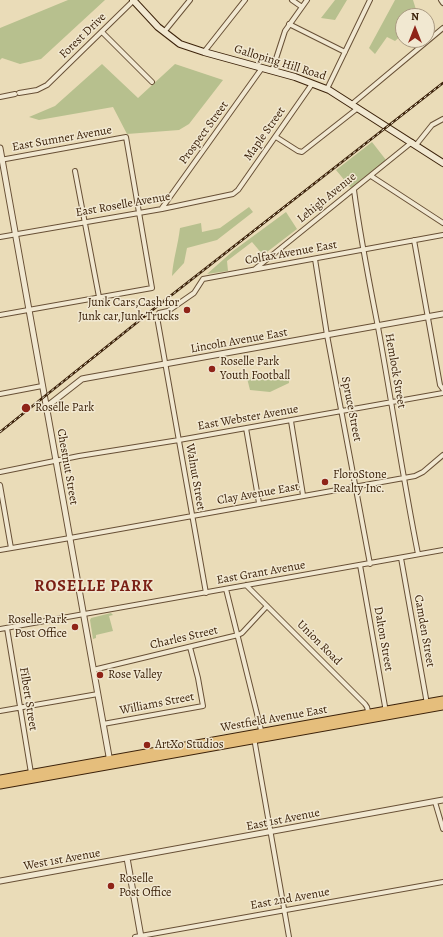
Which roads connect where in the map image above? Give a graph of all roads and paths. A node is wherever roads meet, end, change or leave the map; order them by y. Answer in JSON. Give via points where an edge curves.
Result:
{"nodes":[{"id":1,"x":134,"y":0,"type":"edge"},
{"id":2,"x":190,"y":0,"type":"edge"},
{"id":3,"x":246,"y":0,"type":"edge"},
{"id":4,"x":292,"y":0,"type":"edge"},
{"id":5,"x":307,"y":0,"type":"edge"},
{"id":6,"x":370,"y":0,"type":"edge"},
{"id":7,"x":441,"y":0,"type":"edge"},
{"id":8,"x":443,"y":3,"type":"edge"},
{"id":9,"x":302,"y":7,"type":"junction"},
{"id":10,"x":289,"y":24,"type":"junction"},
{"id":11,"x":443,"y":28,"type":"edge"},
{"id":12,"x":102,"y":32,"type":"junction"},
{"id":13,"x":164,"y":32,"type":"junction"},
{"id":14,"x":204,"y":52,"type":"junction"},
{"id":15,"x":345,"y":52,"type":"junction"},
{"id":16,"x":262,"y":68,"type":"junction"},
{"id":17,"x":272,"y":71,"type":"junction"},
{"id":18,"x":152,"y":82,"type":"dead end"},
{"id":19,"x":312,"y":84,"type":"junction"},
{"id":20,"x":327,"y":89,"type":"junction"},
{"id":21,"x":0,"y":97,"type":"edge"},
{"id":22,"x":352,"y":104,"type":"junction"},
{"id":23,"x":358,"y":107,"type":"junction"},
{"id":24,"x":443,"y":119,"type":"edge"},
{"id":25,"x":276,"y":137,"type":"junction"},
{"id":26,"x":414,"y":144,"type":"junction"},
{"id":27,"x":0,"y":148,"type":"edge"},
{"id":28,"x":1,"y":160,"type":"edge"},
{"id":29,"x":443,"y":163,"type":"edge"},
{"id":30,"x":75,"y":171,"type":"dead end"},
{"id":31,"x":371,"y":176,"type":"junction"},
{"id":32,"x":354,"y":190,"type":"junction"},
{"id":33,"x":233,"y":194,"type":"joint"},
{"id":34,"x":162,"y":209,"type":"junction"},
{"id":35,"x":138,"y":212,"type":"junction"},
{"id":36,"x":84,"y":222,"type":"junction"},
{"id":37,"x":443,"y":223,"type":"edge"},
{"id":38,"x":15,"y":235,"type":"junction"},
{"id":39,"x":443,"y":235,"type":"edge"},
{"id":40,"x":0,"y":237,"type":"edge"},
{"id":41,"x":414,"y":240,"type":"junction"},
{"id":42,"x":362,"y":250,"type":"junction"},
{"id":43,"x":315,"y":258,"type":"junction"},
{"id":44,"x":255,"y":270,"type":"junction"},
{"id":45,"x":99,"y":297,"type":"junction"},
{"id":46,"x":29,"y":310,"type":"junction"},
{"id":47,"x":443,"y":314,"type":"edge"},
{"id":48,"x":0,"y":315,"type":"edge"},
{"id":49,"x":157,"y":317,"type":"joint"},
{"id":50,"x":427,"y":317,"type":"junction"},
{"id":51,"x":378,"y":326,"type":"junction"},
{"id":52,"x":327,"y":335,"type":"junction"},
{"id":53,"x":165,"y":364,"type":"junction"},
{"id":54,"x":42,"y":386,"type":"junction"},
{"id":55,"x":443,"y":389,"type":"edge"},
{"id":56,"x":443,"y":393,"type":"edge"},
{"id":57,"x":0,"y":394,"type":"edge"},
{"id":58,"x":391,"y":403,"type":"junction"},
{"id":59,"x":46,"y":405,"type":"junction"},
{"id":60,"x":341,"y":412,"type":"junction"},
{"id":61,"x":291,"y":421,"type":"junction"},
{"id":62,"x":246,"y":428,"type":"junction"},
{"id":63,"x":179,"y":440,"type":"junction"},
{"id":64,"x":443,"y":455,"type":"edge"},
{"id":65,"x":56,"y":461,"type":"junction"},
{"id":66,"x":0,"y":472,"type":"edge"},
{"id":67,"x":404,"y":478,"type":"junction"},
{"id":68,"x":0,"y":485,"type":"edge"},
{"id":69,"x":355,"y":486,"type":"junction"},
{"id":70,"x":303,"y":495,"type":"junction"},
{"id":71,"x":259,"y":503,"type":"junction"},
{"id":72,"x":192,"y":516,"type":"junction"},
{"id":73,"x":70,"y":538,"type":"junction"},
{"id":74,"x":11,"y":548,"type":"junction"},
{"id":75,"x":0,"y":550,"type":"edge"},
{"id":76,"x":443,"y":551,"type":"edge"},
{"id":77,"x":418,"y":554,"type":"junction"},
{"id":78,"x":401,"y":558,"type":"junction"},
{"id":79,"x":370,"y":564,"type":"junction"},
{"id":80,"x":360,"y":565,"type":"junction"},
{"id":81,"x":246,"y":585,"type":"junction"},
{"id":82,"x":226,"y":589,"type":"junction"},
{"id":83,"x":206,"y":593,"type":"junction"},
{"id":84,"x":267,"y":606,"type":"junction"},
{"id":85,"x":83,"y":614,"type":"junction"},
{"id":86,"x":7,"y":628,"type":"junction"},
{"id":87,"x":0,"y":629,"type":"edge"},
{"id":88,"x":238,"y":635,"type":"junction"},
{"id":89,"x":190,"y":647,"type":"junction"},
{"id":90,"x":93,"y":670,"type":"junction"},
{"id":91,"x":98,"y":694,"type":"junction"},
{"id":92,"x":443,"y":700,"type":"edge"},
{"id":93,"x":428,"y":706,"type":"junction"},
{"id":94,"x":443,"y":706,"type":"edge"},
{"id":95,"x":19,"y":708,"type":"junction"},
{"id":96,"x":0,"y":711,"type":"edge"},
{"id":97,"x":386,"y":713,"type":"junction"},
{"id":98,"x":369,"y":716,"type":"junction"},
{"id":99,"x":103,"y":724,"type":"junction"},
{"id":100,"x":262,"y":735,"type":"junction"},
{"id":101,"x":253,"y":737,"type":"junction"},
{"id":102,"x":110,"y":762,"type":"junction"},
{"id":103,"x":31,"y":773,"type":"junction"},
{"id":104,"x":0,"y":779,"type":"edge"},
{"id":105,"x":0,"y":785,"type":"edge"},
{"id":106,"x":443,"y":800,"type":"edge"},
{"id":107,"x":435,"y":802,"type":"junction"},
{"id":108,"x":443,"y":829,"type":"edge"},
{"id":109,"x":271,"y":832,"type":"junction"},
{"id":110,"x":127,"y":858,"type":"junction"},
{"id":111,"x":0,"y":881,"type":"edge"},
{"id":112,"x":443,"y":882,"type":"edge"},
{"id":113,"x":284,"y":910,"type":"junction"},
{"id":114,"x":139,"y":937,"type":"edge"},
{"id":115,"x":289,"y":937,"type":"edge"}],
"edges":[{"from":1,"to":12,"type":"street","name":"Forest Drive"},
{"from":1,"to":13,"type":"main road","name":"Galloping Hill Road"},
{"from":2,"to":13,"type":"street"},
{"from":3,"to":14,"type":"street"},
{"from":4,"to":9,"type":"street"},
{"from":5,"to":9,"type":"street"},
{"from":6,"to":15,"type":"street"},
{"from":7,"to":8,"type":"street"},
{"from":9,"to":10,"type":"street"},
{"from":10,"to":15,"type":"street"},
{"from":10,"to":17,"type":"street"},
{"from":11,"to":22,"type":"street"},
{"from":12,"to":18,"type":"street"},
{"from":12,"to":21,"type":"street","name":"Forest Drive","via":[[45,87]]},
{"from":13,"to":14,"type":"main road","name":"Galloping Hill Road","via":[[180,44]]},
{"from":14,"to":16,"type":"main road","name":"Galloping Hill Road"},
{"from":15,"to":20,"type":"street"},
{"from":16,"to":17,"type":"main road","name":"Galloping Hill Road"},
{"from":16,"to":34,"type":"street","name":"Prospect Street"},
{"from":17,"to":19,"type":"main road","name":"Galloping Hill Road"},
{"from":19,"to":20,"type":"main road","name":"Galloping Hill Road"},
{"from":19,"to":25,"type":"street","name":"Maple Street"},
{"from":20,"to":22,"type":"main road","name":"Galloping Hill Road"},
{"from":22,"to":23,"type":"main road","name":"Galloping Hill Road"},
{"from":23,"to":25,"type":"street","via":[[302,152]]},
{"from":23,"to":26,"type":"main road","name":"Galloping Hill Road"},
{"from":24,"to":26,"type":"street","name":"Lehigh Avenue","via":[[432,125]]},
{"from":25,"to":33,"type":"street","name":"Maple Street"},
{"from":26,"to":29,"type":"main road","name":"Galloping Hill Road"},
{"from":26,"to":31,"type":"street","name":"Lehigh Avenue"},
{"from":27,"to":28,"type":"street","name":"Chestnut Street"},
{"from":28,"to":35,"type":"street","name":"East Sumner Avenue","via":[[126,138]]},
{"from":28,"to":38,"type":"street","name":"Chestnut Street"},
{"from":30,"to":36,"type":"street"},
{"from":31,"to":32,"type":"street","name":"Lehigh Avenue"},
{"from":31,"to":37,"type":"street"},
{"from":32,"to":42,"type":"street","name":"Hemlock Street"},
{"from":32,"to":44,"type":"street","name":"Lehigh Avenue"},
{"from":33,"to":34,"type":"street","name":"East Roselle Avenue"},
{"from":34,"to":35,"type":"street","name":"East Roselle Avenue"},
{"from":35,"to":36,"type":"street","name":"East Roselle Avenue"},
{"from":35,"to":45,"type":"street","via":[[152,288]]},
{"from":36,"to":38,"type":"street","name":"East Roselle Avenue"},
{"from":36,"to":45,"type":"street"},
{"from":38,"to":40,"type":"street","name":"East Roselle Avenue"},
{"from":38,"to":46,"type":"street","name":"Chestnut Street"},
{"from":39,"to":41,"type":"street","name":"Colfax Avenue East"},
{"from":41,"to":42,"type":"street","name":"Colfax Avenue East"},
{"from":41,"to":50,"type":"street"},
{"from":42,"to":43,"type":"street","name":"Colfax Avenue East"},
{"from":42,"to":51,"type":"street","name":"Hemlock Street"},
{"from":43,"to":44,"type":"street","name":"Colfax Avenue East"},
{"from":43,"to":52,"type":"street","name":"Spruce Street"},
{"from":44,"to":49,"type":"street","name":"Colfax Avenue East","via":[[203,279],[194,293],[168,311],[159,313]]},
{"from":45,"to":46,"type":"street"},
{"from":46,"to":48,"type":"street"},
{"from":46,"to":54,"type":"street","name":"Chestnut Street"},
{"from":47,"to":50,"type":"street","name":"Lincoln Avenue East"},
{"from":49,"to":53,"type":"street","name":"Walnut Street"},
{"from":50,"to":51,"type":"street","name":"Lincoln Avenue East"},
{"from":50,"to":55,"type":"street","via":[[440,386]]},
{"from":51,"to":52,"type":"street","name":"Lincoln Avenue East"},
{"from":51,"to":58,"type":"street","name":"Hemlock Street"},
{"from":52,"to":53,"type":"street","name":"Lincoln Avenue East"},
{"from":52,"to":60,"type":"street","name":"Spruce Street"},
{"from":53,"to":59,"type":"street","name":"Lincoln Avenue East","via":[[82,379]]},
{"from":53,"to":63,"type":"street","name":"Walnut Street"},
{"from":54,"to":57,"type":"street"},
{"from":54,"to":59,"type":"street","name":"Chestnut Street"},
{"from":56,"to":58,"type":"street","name":"East Webster Avenue"},
{"from":58,"to":60,"type":"street","name":"East Webster Avenue"},
{"from":58,"to":67,"type":"street","name":"Hemlock Street"},
{"from":59,"to":65,"type":"street","name":"Chestnut Street"},
{"from":60,"to":61,"type":"street","name":"East Webster Avenue"},
{"from":60,"to":69,"type":"street","name":"Spruce Street"},
{"from":61,"to":62,"type":"street","name":"East Webster Avenue"},
{"from":61,"to":70,"type":"street"},
{"from":62,"to":63,"type":"street","name":"East Webster Avenue"},
{"from":62,"to":71,"type":"street"},
{"from":63,"to":65,"type":"street","name":"East Webster Avenue"},
{"from":63,"to":72,"type":"street","name":"Walnut Street"},
{"from":64,"to":67,"type":"street","name":"Clay Avenue East","via":[[420,474]]},
{"from":65,"to":66,"type":"street","name":"East Webster Avenue"},
{"from":65,"to":73,"type":"street","name":"Chestnut Street"},
{"from":67,"to":69,"type":"street","name":"Clay Avenue East"},
{"from":67,"to":77,"type":"street","name":"Hemlock Street"},
{"from":68,"to":74,"type":"street"},
{"from":69,"to":70,"type":"street","name":"Clay Avenue East"},
{"from":69,"to":79,"type":"street","name":"Spruce Street"},
{"from":70,"to":71,"type":"street","name":"Clay Avenue East"},
{"from":71,"to":72,"type":"street","name":"Clay Avenue East"},
{"from":72,"to":73,"type":"street","name":"Clay Avenue East"},
{"from":72,"to":83,"type":"street","name":"Walnut Street"},
{"from":73,"to":74,"type":"street","name":"Clay Avenue East"},
{"from":73,"to":85,"type":"street","name":"Chestnut Street"},
{"from":74,"to":75,"type":"street","name":"Clay Avenue East"},
{"from":76,"to":77,"type":"street","name":"East Grant Avenue"},
{"from":77,"to":78,"type":"street","name":"East Grant Avenue"},
{"from":78,"to":79,"type":"street","name":"East Grant Avenue"},
{"from":78,"to":93,"type":"street","name":"Camden Street"},
{"from":79,"to":80,"type":"street","name":"East Grant Avenue"},
{"from":80,"to":81,"type":"street","name":"East Grant Avenue"},
{"from":80,"to":97,"type":"street","name":"Dalton Street"},
{"from":81,"to":82,"type":"street","name":"East Grant Avenue"},
{"from":81,"to":84,"type":"street","name":"Union Road"},
{"from":82,"to":83,"type":"street","name":"East Grant Avenue"},
{"from":82,"to":88,"type":"street"},
{"from":83,"to":85,"type":"street","name":"East Grant Avenue"},
{"from":84,"to":88,"type":"street","name":"Charles Street"},
{"from":84,"to":98,"type":"street","name":"Union Road","via":[[365,704]]},
{"from":85,"to":86,"type":"street","name":"East Grant Avenue"},
{"from":85,"to":90,"type":"street","name":"Chestnut Street"},
{"from":86,"to":87,"type":"street","name":"East Grant Avenue"},
{"from":86,"to":95,"type":"street","name":"Filbert Street"},
{"from":88,"to":89,"type":"street","name":"Charles Street"},
{"from":88,"to":100,"type":"street"},
{"from":89,"to":90,"type":"street","name":"Charles Street"},
{"from":89,"to":99,"type":"street","name":"Williams Street","via":[[202,706]]},
{"from":90,"to":91,"type":"street","name":"Chestnut Street"},
{"from":91,"to":95,"type":"street"},
{"from":91,"to":99,"type":"street","name":"Chestnut Street"},
{"from":92,"to":93,"type":"main road","name":"Westfield Avenue East"},
{"from":93,"to":94,"type":"main road","name":"Westfield Avenue East"},
{"from":93,"to":97,"type":"main road","name":"Westfield Avenue East"},
{"from":95,"to":96,"type":"street"},
{"from":95,"to":103,"type":"street","name":"Filbert Street"},
{"from":97,"to":98,"type":"main road","name":"Westfield Avenue East"},
{"from":98,"to":100,"type":"main road","name":"Westfield Avenue East"},
{"from":99,"to":102,"type":"street","name":"Chestnut Street"},
{"from":100,"to":101,"type":"main road","name":"Westfield Avenue East"},
{"from":101,"to":102,"type":"main road","name":"Westfield Avenue East"},
{"from":101,"to":109,"type":"street"},
{"from":102,"to":103,"type":"main road"},
{"from":102,"to":105,"type":"main road"},
{"from":103,"to":104,"type":"main road"},
{"from":106,"to":107,"type":"street","name":"East 1st Avenue"},
{"from":107,"to":108,"type":"street"},
{"from":107,"to":109,"type":"street","name":"East 1st Avenue"},
{"from":109,"to":110,"type":"street","name":"East 1st Avenue"},
{"from":109,"to":113,"type":"street"},
{"from":110,"to":111,"type":"street","name":"West 1st Avenue"},
{"from":110,"to":114,"type":"street"},
{"from":112,"to":113,"type":"street","name":"East 2nd Avenue"},
{"from":113,"to":114,"type":"street","name":"East 2nd Avenue"},
{"from":113,"to":115,"type":"street"}]}
